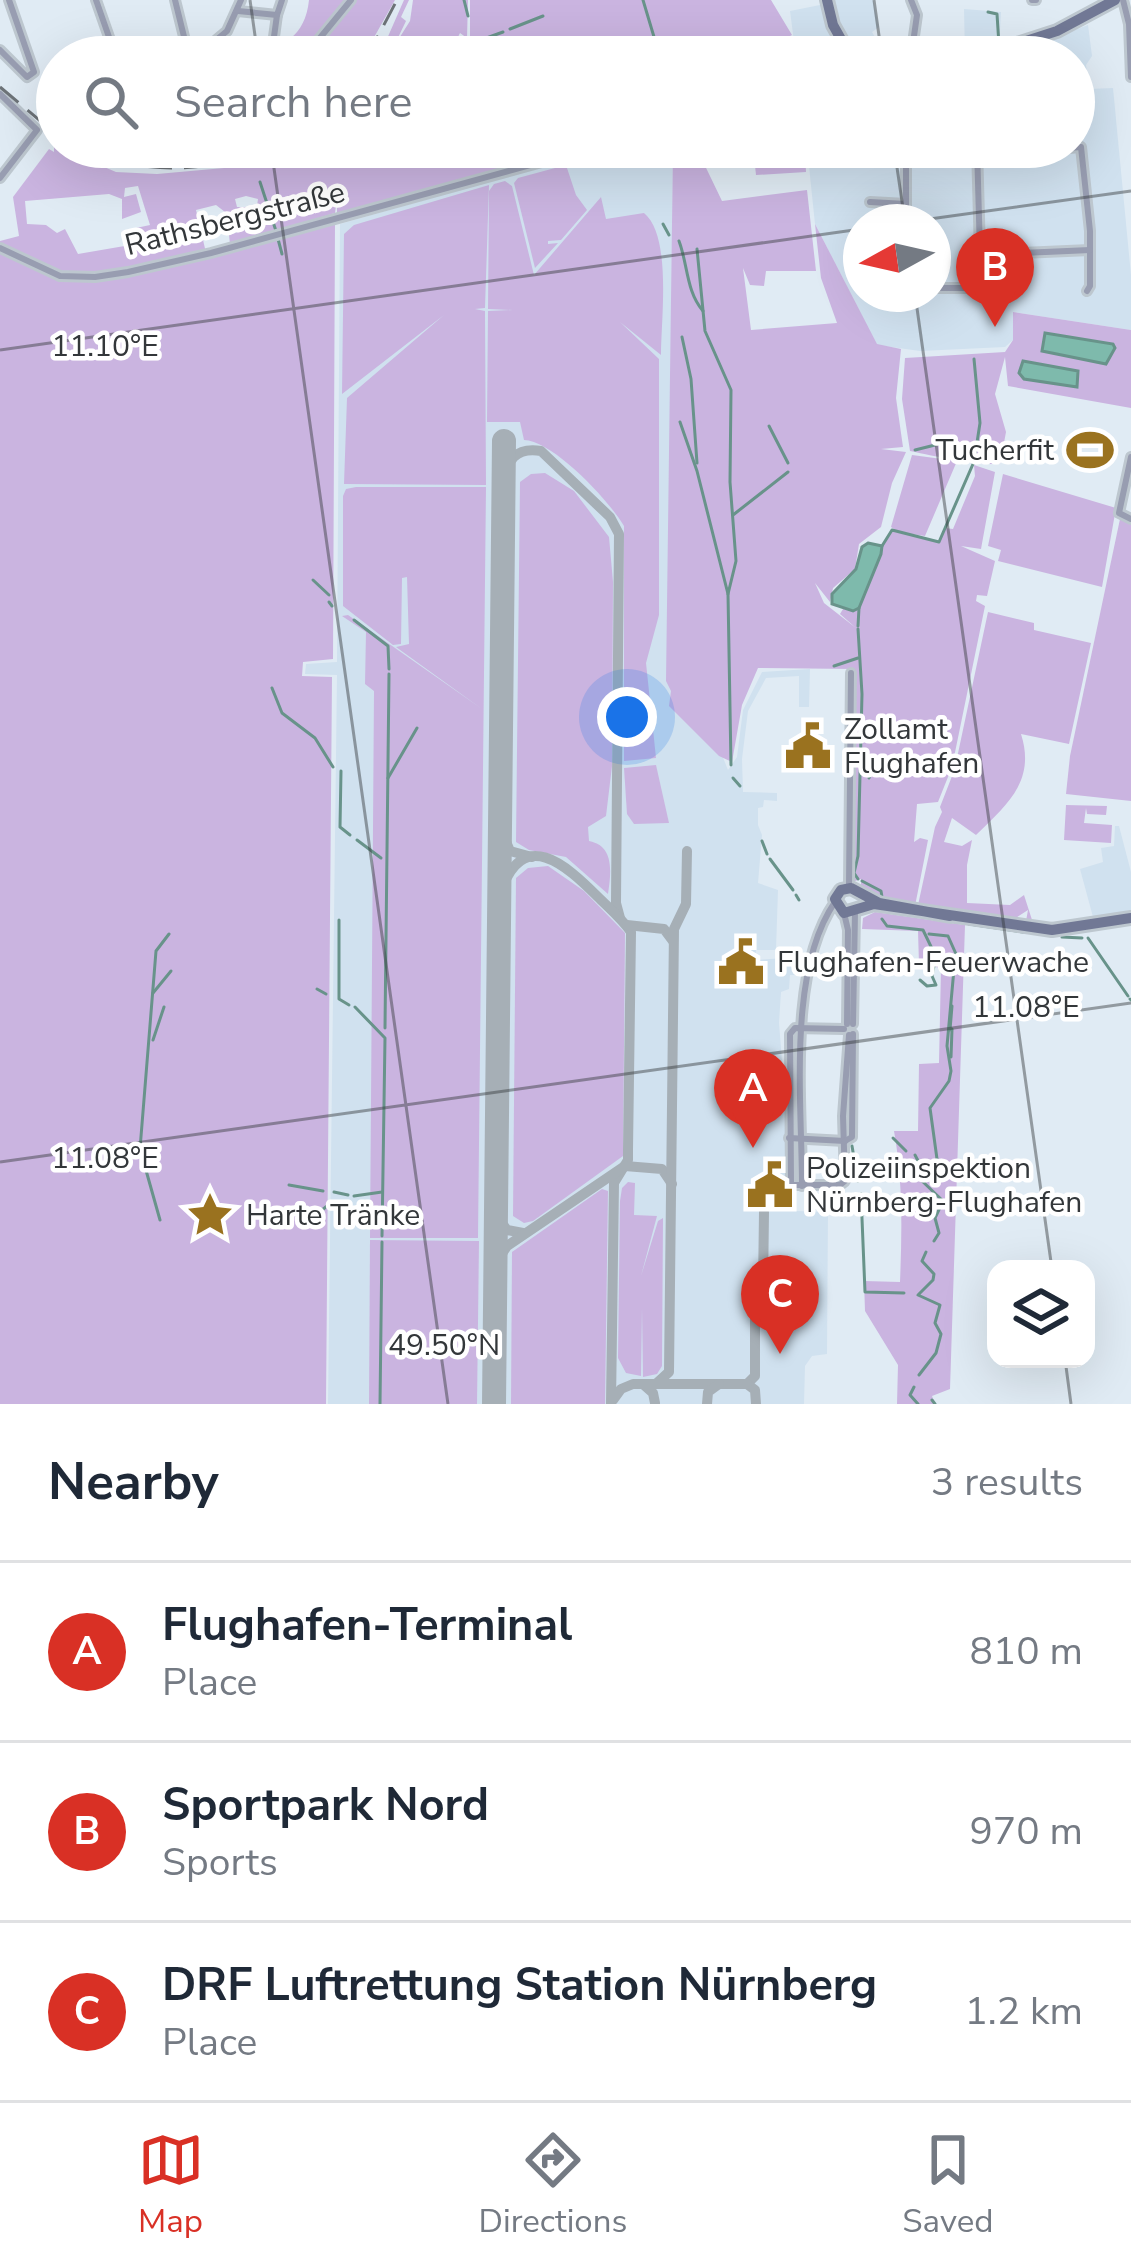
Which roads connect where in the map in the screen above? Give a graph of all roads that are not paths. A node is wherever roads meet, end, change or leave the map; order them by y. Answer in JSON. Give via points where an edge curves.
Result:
{"nodes":[{"id":1,"x":8,"y":0,"type":"edge"},
{"id":2,"x":96,"y":0,"type":"edge"},
{"id":3,"x":175,"y":0,"type":"edge"},
{"id":4,"x":241,"y":0,"type":"edge"},
{"id":5,"x":282,"y":0,"type":"edge"},
{"id":6,"x":351,"y":0,"type":"edge"},
{"id":7,"x":827,"y":0,"type":"edge"},
{"id":8,"x":911,"y":0,"type":"edge"},
{"id":9,"x":1119,"y":0,"type":"edge"},
{"id":10,"x":238,"y":11,"type":"junction"},
{"id":11,"x":277,"y":15,"type":"junction"},
{"id":12,"x":109,"y":36,"type":"edge"},
{"id":13,"x":186,"y":36,"type":"edge"},
{"id":14,"x":222,"y":36,"type":"edge"},
{"id":15,"x":273,"y":36,"type":"edge"},
{"id":16,"x":321,"y":36,"type":"edge"},
{"id":17,"x":839,"y":36,"type":"edge"},
{"id":18,"x":914,"y":36,"type":"edge"},
{"id":19,"x":1044,"y":36,"type":"edge"},
{"id":20,"x":0,"y":50,"type":"edge"},
{"id":21,"x":1131,"y":56,"type":"edge"},
{"id":22,"x":1131,"y":77,"type":"edge"},
{"id":23,"x":0,"y":94,"type":"edge"},
{"id":24,"x":7,"y":101,"type":"junction"},
{"id":25,"x":0,"y":109,"type":"edge"},
{"id":26,"x":36,"y":129,"type":"edge"},
{"id":27,"x":36,"y":131,"type":"edge"},
{"id":28,"x":520,"y":168,"type":"edge"},
{"id":29,"x":906,"y":168,"type":"edge"},
{"id":30,"x":978,"y":168,"type":"edge"},
{"id":31,"x":1083,"y":168,"type":"edge"},
{"id":32,"x":0,"y":178,"type":"edge"},
{"id":33,"x":870,"y":202,"type":"dead end"},
{"id":34,"x":906,"y":204,"type":"joint"},
{"id":35,"x":0,"y":248,"type":"edge"},
{"id":36,"x":1090,"y":250,"type":"junction"},
{"id":37,"x":980,"y":255,"type":"junction"},
{"id":38,"x":951,"y":288,"type":"edge"},
{"id":39,"x":1087,"y":292,"type":"dead end"},
{"id":40,"x":1131,"y":457,"type":"edge"},
{"id":41,"x":1131,"y":519,"type":"edge"},
{"id":42,"x":851,"y":673,"type":"dead end"},
{"id":43,"x":852,"y":889,"type":"junction"},
{"id":44,"x":835,"y":902,"type":"junction"},
{"id":45,"x":882,"y":905,"type":"junction"},
{"id":46,"x":852,"y":911,"type":"junction"},
{"id":47,"x":950,"y":916,"type":"junction"},
{"id":48,"x":1131,"y":917,"type":"edge"},
{"id":49,"x":854,"y":928,"type":"junction"},
{"id":50,"x":803,"y":1028,"type":"junction"},
{"id":51,"x":849,"y":1029,"type":"junction"},
{"id":52,"x":790,"y":1077,"type":"junction"},
{"id":53,"x":803,"y":1077,"type":"junction"},
{"id":54,"x":789,"y":1138,"type":"junction"},
{"id":55,"x":802,"y":1138,"type":"junction"},
{"id":56,"x":845,"y":1141,"type":"junction"},
{"id":57,"x":802,"y":1186,"type":"junction"}],
"edges":[{"from":1,"to":20,"type":"street","via":[[34,72],[27,77]]},
{"from":2,"to":12,"type":"street"},
{"from":3,"to":13,"type":"street"},
{"from":4,"to":10,"type":"street"},
{"from":5,"to":11,"type":"street"},
{"from":6,"to":16,"type":"street"},
{"from":7,"to":17,"type":"main road"},
{"from":8,"to":18,"type":"street"},
{"from":9,"to":19,"type":"main road"},
{"from":9,"to":21,"type":"street"},
{"from":10,"to":11,"type":"street"},
{"from":10,"to":14,"type":"street"},
{"from":11,"to":15,"type":"street"},
{"from":21,"to":22,"type":"street"},
{"from":23,"to":24,"type":"street"},
{"from":24,"to":25,"type":"street"},
{"from":24,"to":26,"type":"street"},
{"from":27,"to":32,"type":"street"},
{"from":28,"to":35,"type":"street","name":"Rathsbergstraße","via":[[211,254],[95,277],[60,276]]},
{"from":29,"to":34,"type":"street"},
{"from":30,"to":37,"type":"street"},
{"from":31,"to":36,"type":"street"},
{"from":33,"to":34,"type":"street"},
{"from":36,"to":37,"type":"street"},
{"from":36,"to":39,"type":"street"},
{"from":37,"to":38,"type":"street","via":[[981,288]]},
{"from":40,"to":41,"type":"street","via":[[1119,513]]},
{"from":42,"to":43,"type":"street"},
{"from":43,"to":44,"type":"main road"},
{"from":43,"to":46,"type":"main road"},
{"from":43,"to":47,"type":"main road","via":[[879,903]]},
{"from":44,"to":46,"type":"main road"},
{"from":44,"to":50,"type":"street","via":[[805,978]]},
{"from":45,"to":46,"type":"main road"},
{"from":45,"to":47,"type":"main road"},
{"from":45,"to":49,"type":"street","via":[[862,911]]},
{"from":46,"to":49,"type":"street"},
{"from":46,"to":51,"type":"street"},
{"from":47,"to":48,"type":"main road","via":[[1048,930]]},
{"from":49,"to":51,"type":"street"},
{"from":50,"to":51,"type":"street"},
{"from":50,"to":52,"type":"street","via":[[790,1034]]},
{"from":50,"to":53,"type":"street"},
{"from":51,"to":56,"type":"street","via":[[852,1137]]},
{"from":52,"to":53,"type":"street"},
{"from":52,"to":54,"type":"street"},
{"from":53,"to":55,"type":"street"},
{"from":54,"to":55,"type":"street"},
{"from":54,"to":57,"type":"street","via":[[788,1182]]},
{"from":55,"to":56,"type":"street"},
{"from":55,"to":57,"type":"street"},
{"from":56,"to":57,"type":"street","via":[[843,1184]]}]}
